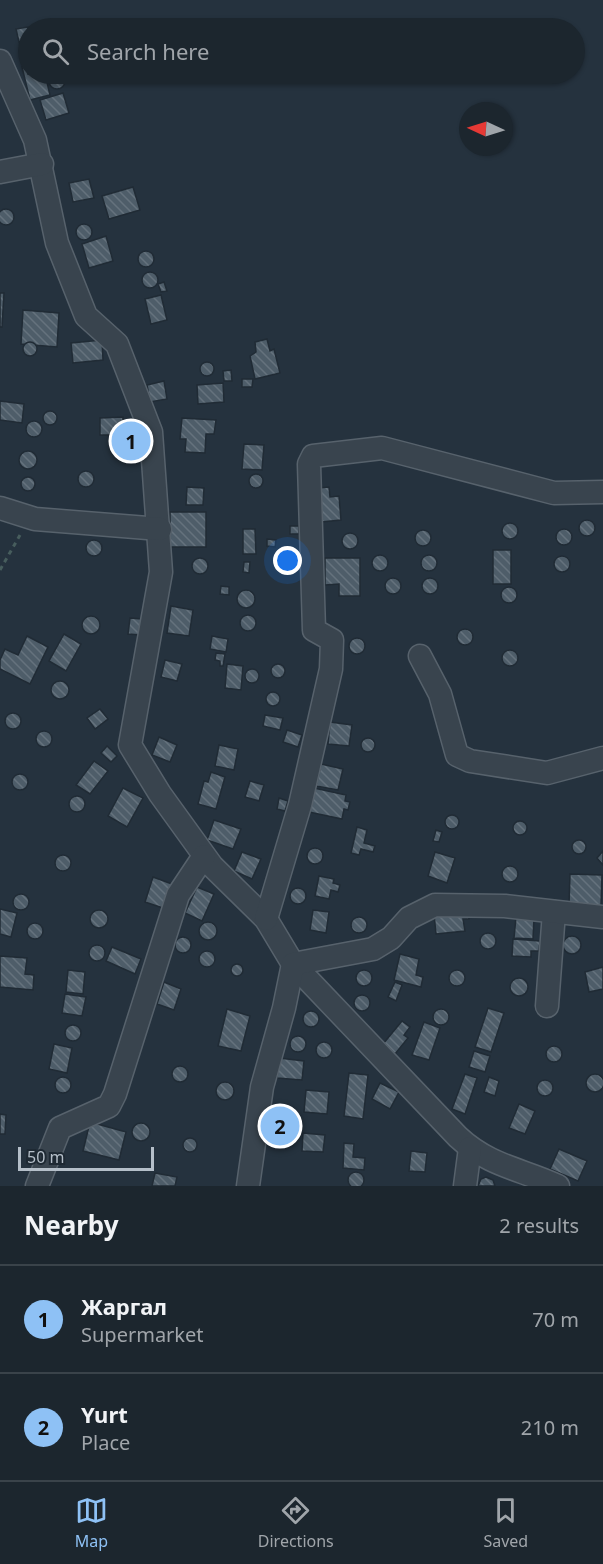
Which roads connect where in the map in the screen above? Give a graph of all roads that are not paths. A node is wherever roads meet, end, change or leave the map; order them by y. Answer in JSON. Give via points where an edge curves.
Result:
{"nodes":[{"id":1,"x":0,"y":61,"type":"edge"},
{"id":2,"x":42,"y":164,"type":"junction"},
{"id":3,"x":0,"y":172,"type":"edge"},
{"id":4,"x":603,"y":492,"type":"edge"},
{"id":5,"x":0,"y":508,"type":"edge"},
{"id":6,"x":160,"y":529,"type":"junction"},
{"id":7,"x":420,"y":656,"type":"dead end"},
{"id":8,"x":603,"y":758,"type":"edge"},
{"id":9,"x":204,"y":856,"type":"junction"},
{"id":10,"x":554,"y":912,"type":"junction"},
{"id":11,"x":603,"y":916,"type":"edge"},
{"id":12,"x":266,"y":920,"type":"junction"},
{"id":13,"x":292,"y":964,"type":"junction"},
{"id":14,"x":547,"y":1006,"type":"dead end"},
{"id":15,"x":470,"y":1148,"type":"junction"},
{"id":16,"x":37,"y":1186,"type":"edge"},
{"id":17,"x":248,"y":1186,"type":"edge"},
{"id":18,"x":465,"y":1186,"type":"edge"},
{"id":19,"x":558,"y":1186,"type":"edge"}],
"edges":[{"from":1,"to":2,"type":"street"},
{"from":2,"to":3,"type":"street"},
{"from":2,"to":6,"type":"street","via":[[57,243],[86,316],[117,344],[151,432]]},
{"from":4,"to":12,"type":"street","via":[[554,493],[382,448],[313,456],[309,464],[314,630],[332,640],[331,669],[300,806]]},
{"from":5,"to":6,"type":"street","via":[[30,518]]},
{"from":6,"to":9,"type":"street","via":[[161,572],[130,745]]},
{"from":7,"to":8,"type":"street","via":[[440,694],[457,755],[470,761],[547,773]]},
{"from":9,"to":12,"type":"street"},
{"from":9,"to":16,"type":"street","via":[[178,895],[116,1094],[109,1106],[60,1128]]},
{"from":10,"to":11,"type":"street"},
{"from":10,"to":13,"type":"street","via":[[505,906],[435,905],[409,918],[391,938],[373,949]]},
{"from":10,"to":14,"type":"street"},
{"from":12,"to":13,"type":"street"},
{"from":13,"to":15,"type":"street"},
{"from":13,"to":17,"type":"street","via":[[262,1087]]},
{"from":15,"to":18,"type":"street"},
{"from":15,"to":19,"type":"street","via":[[502,1167]]}]}
